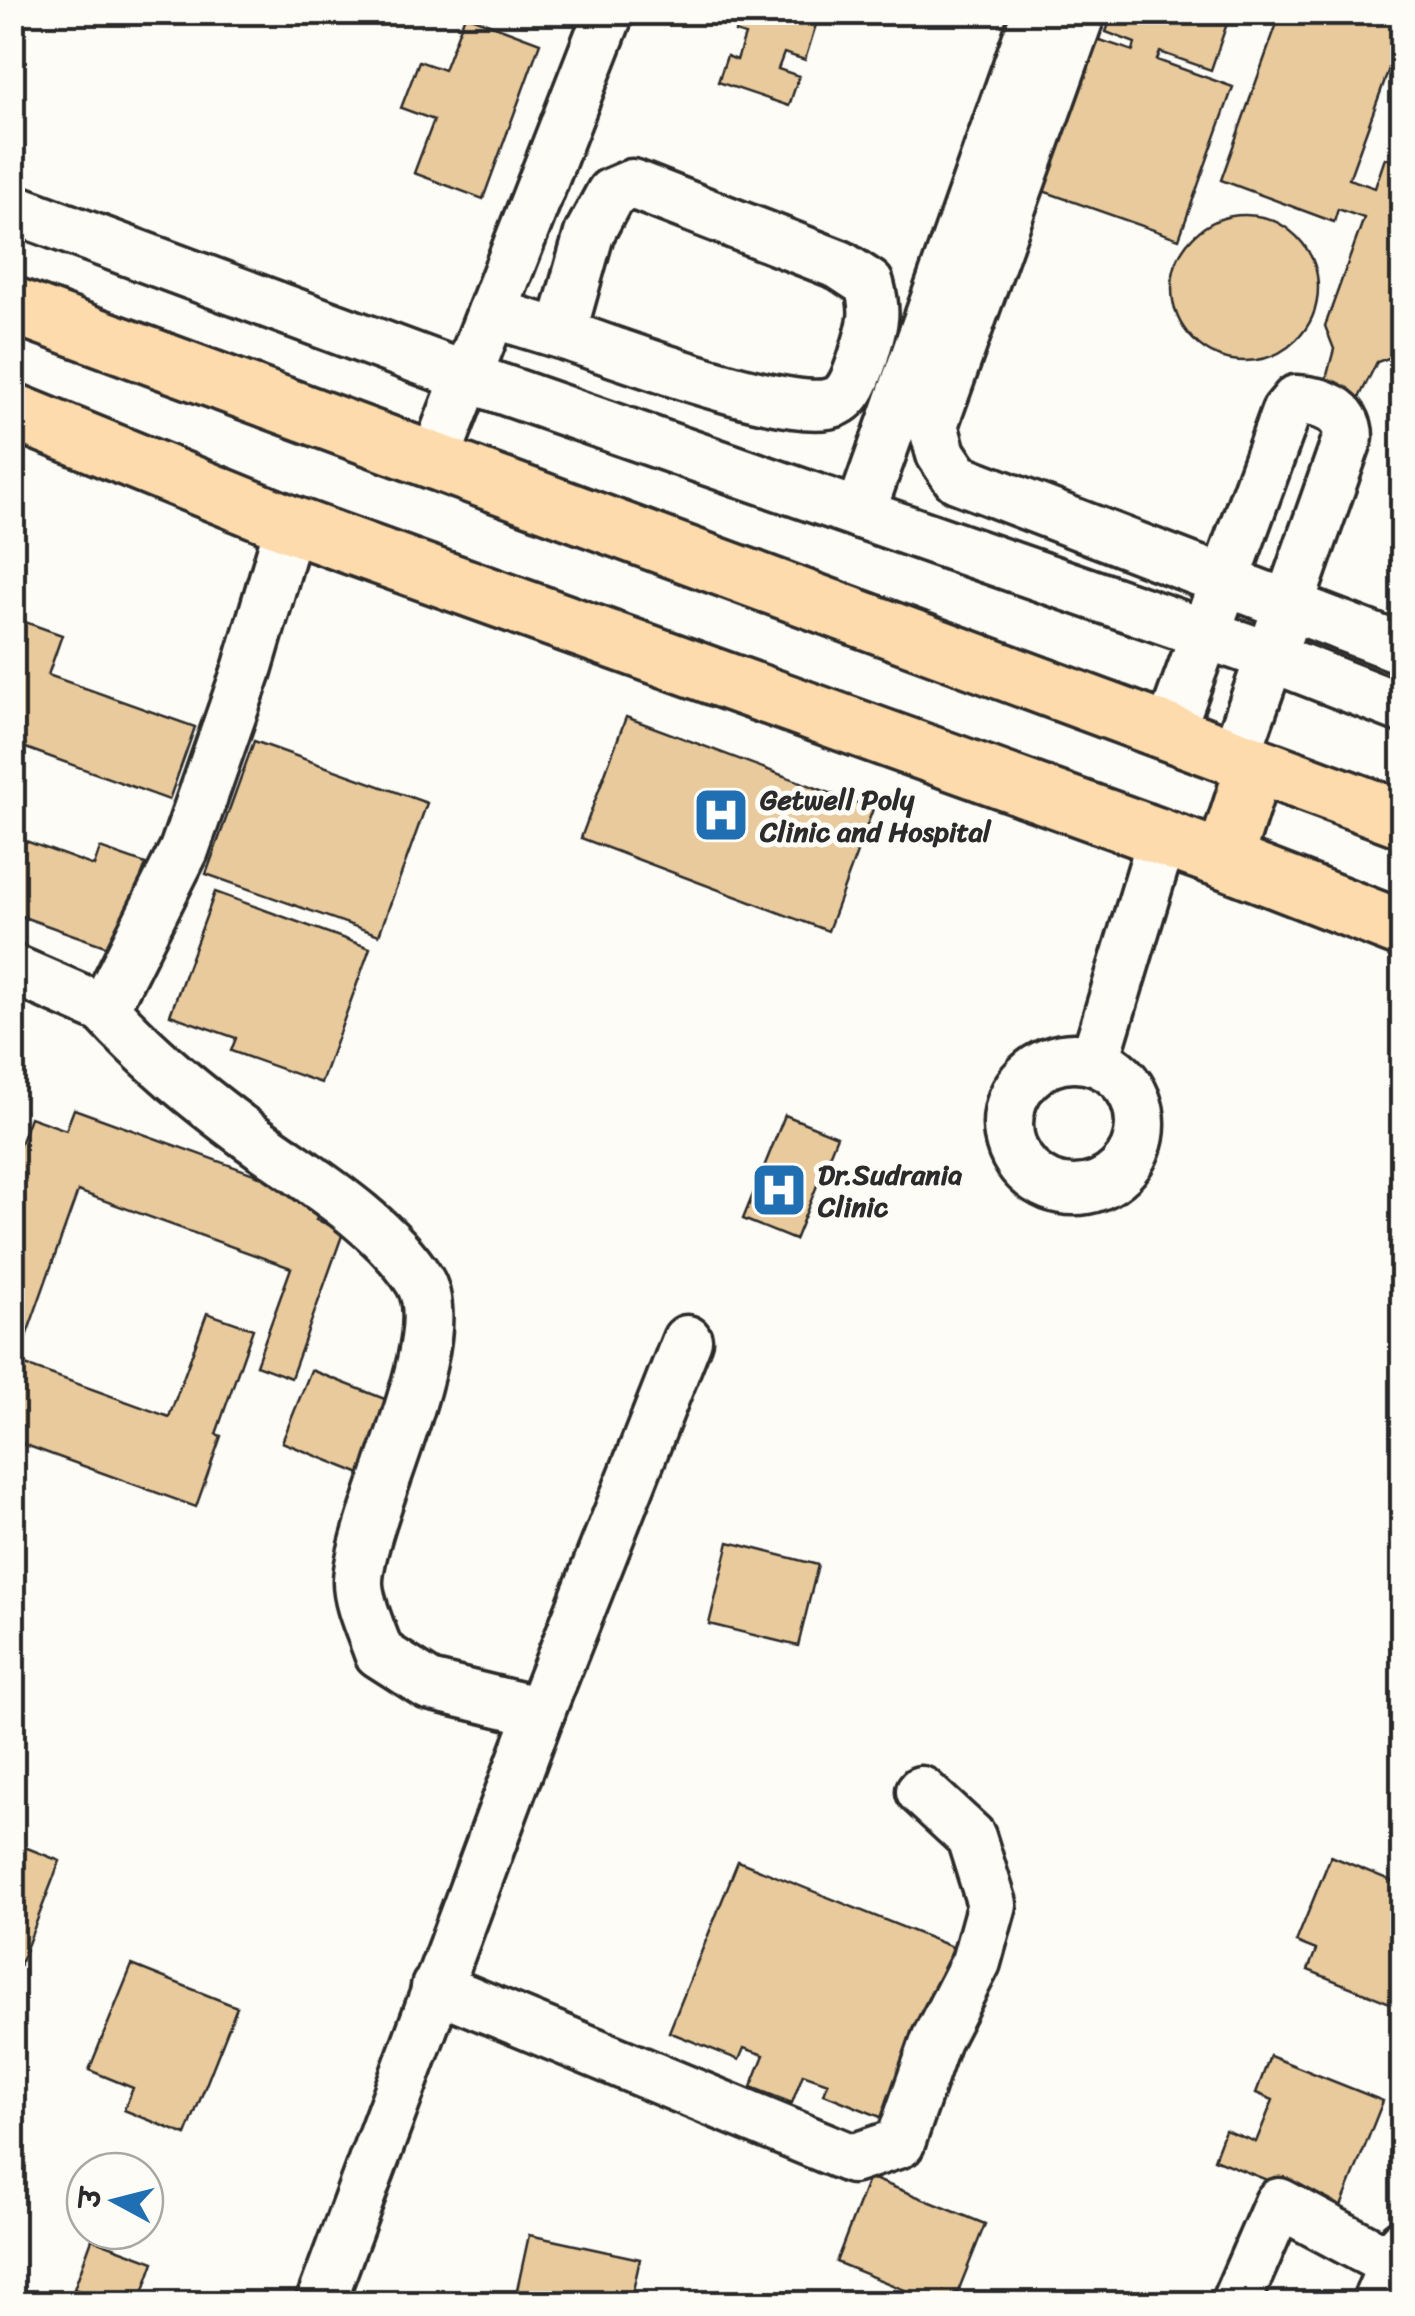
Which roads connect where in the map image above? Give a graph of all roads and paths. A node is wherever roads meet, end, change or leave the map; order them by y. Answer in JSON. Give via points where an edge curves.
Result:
{"nodes":[{"id":1,"x":610,"y":12,"type":"edge"},
{"id":2,"x":1036,"y":12,"type":"edge"},
{"id":3,"x":1081,"y":12,"type":"edge"},
{"id":4,"x":12,"y":208,"type":"edge"},
{"id":5,"x":12,"y":306,"type":"edge"},
{"id":6,"x":492,"y":313,"type":"junction"},
{"id":7,"x":561,"y":334,"type":"junction"},
{"id":8,"x":467,"y":377,"type":"junction"},
{"id":9,"x":12,"y":411,"type":"edge"},
{"id":10,"x":434,"y":461,"type":"junction"},
{"id":11,"x":860,"y":514,"type":"junction"},
{"id":12,"x":290,"y":524,"type":"junction"},
{"id":13,"x":1223,"y":580,"type":"junction"},
{"id":14,"x":1288,"y":605,"type":"junction"},
{"id":15,"x":1204,"y":633,"type":"junction"},
{"id":16,"x":1402,"y":649,"type":"edge"},
{"id":17,"x":1270,"y":656,"type":"junction"},
{"id":18,"x":1402,"y":708,"type":"edge"},
{"id":19,"x":1169,"y":732,"type":"junction"},
{"id":20,"x":1245,"y":761,"type":"junction"},
{"id":21,"x":1402,"y":819,"type":"edge"},
{"id":22,"x":1162,"y":839,"type":"junction"},
{"id":23,"x":1224,"y":860,"type":"junction"},
{"id":24,"x":1402,"y":929,"type":"edge"},
{"id":25,"x":12,"y":969,"type":"edge"},
{"id":26,"x":104,"y":1009,"type":"junction"},
{"id":27,"x":1095,"y":1060,"type":"dead end"},
{"id":28,"x":687,"y":1340,"type":"dead end"},
{"id":29,"x":540,"y":1712,"type":"junction"},
{"id":30,"x":921,"y":1791,"type":"dead end"},
{"id":31,"x":436,"y":1987,"type":"junction"},
{"id":32,"x":1390,"y":2270,"type":"edge"},
{"id":33,"x":320,"y":2304,"type":"edge"},
{"id":34,"x":1236,"y":2304,"type":"edge"}],
"edges":[{"from":1,"to":6,"type":"street"},
{"from":2,"to":11,"type":"street"},
{"from":3,"to":13,"type":"street","via":[[933,425],[957,478]]},
{"from":4,"to":8,"type":"street"},
{"from":5,"to":10,"type":"main road"},
{"from":6,"to":7,"type":"street"},
{"from":6,"to":8,"type":"street"},
{"from":7,"to":7,"type":"street","via":[[776,402],[814,407],[840,401],[857,377],[876,311],[869,284],[840,265],[632,184],[611,193],[588,234]]},
{"from":8,"to":10,"type":"street"},
{"from":8,"to":11,"type":"street"},
{"from":9,"to":12,"type":"main road"},
{"from":10,"to":19,"type":"main road"},
{"from":11,"to":15,"type":"street"},
{"from":12,"to":22,"type":"main road"},
{"from":12,"to":26,"type":"street","via":[[184,850]]},
{"from":13,"to":14,"type":"street"},
{"from":13,"to":14,"type":"street","via":[[1286,412],[1296,400],[1340,412],[1348,437]]},
{"from":13,"to":15,"type":"street"},
{"from":14,"to":16,"type":"street"},
{"from":14,"to":17,"type":"street"},
{"from":15,"to":17,"type":"street"},
{"from":15,"to":19,"type":"street"},
{"from":17,"to":18,"type":"street"},
{"from":17,"to":20,"type":"street"},
{"from":19,"to":20,"type":"main road"},
{"from":20,"to":21,"type":"main road"},
{"from":20,"to":23,"type":"main road"},
{"from":22,"to":23,"type":"main road"},
{"from":22,"to":27,"type":"street"},
{"from":23,"to":24,"type":"main road"},
{"from":25,"to":26,"type":"street"},
{"from":26,"to":29,"type":"street","via":[[165,1070],[376,1232],[421,1283],[428,1324],[416,1383],[369,1525],[358,1583],[378,1653],[429,1686]]},
{"from":28,"to":29,"type":"street"},
{"from":29,"to":31,"type":"street"},
{"from":30,"to":31,"type":"street","via":[[971,1837],[992,1904],[976,1962],[936,2040],[900,2143],[852,2159]]},
{"from":31,"to":33,"type":"street"},
{"from":32,"to":34,"type":"street","via":[[1278,2204]]}]}
